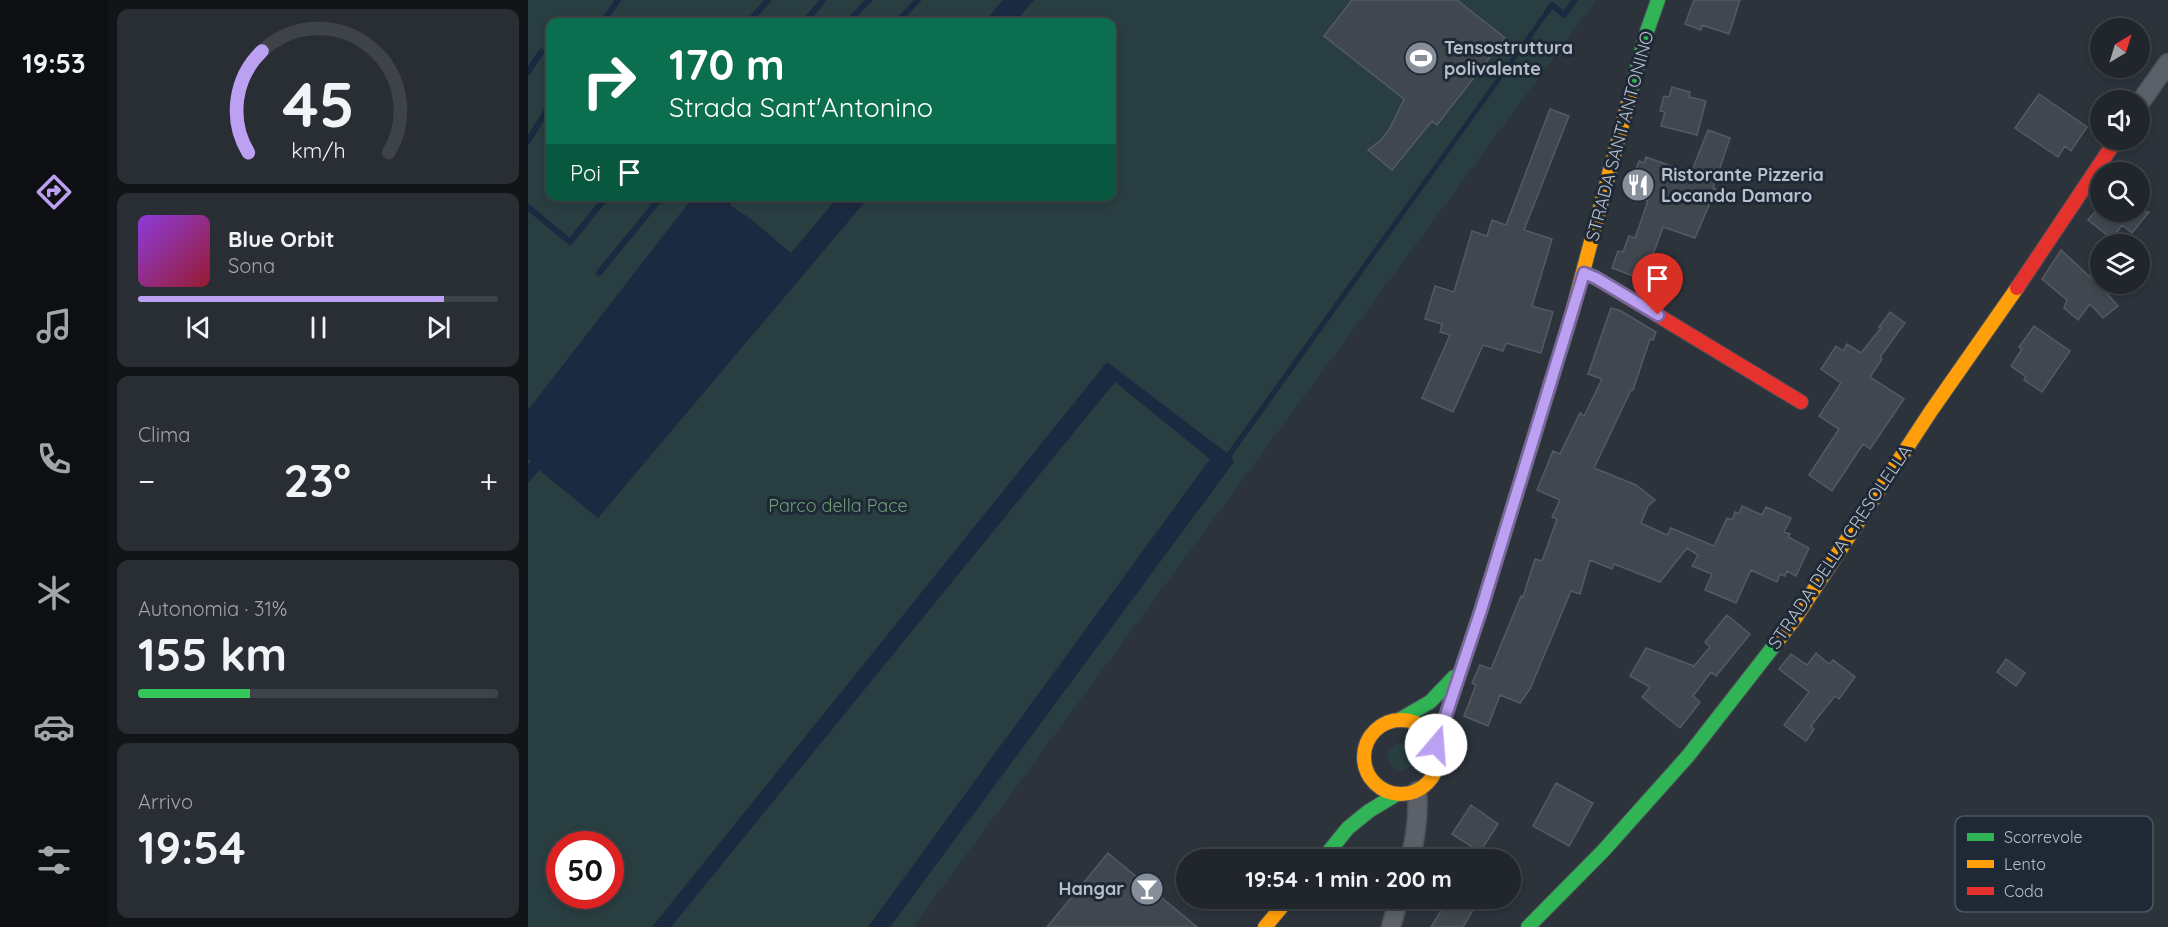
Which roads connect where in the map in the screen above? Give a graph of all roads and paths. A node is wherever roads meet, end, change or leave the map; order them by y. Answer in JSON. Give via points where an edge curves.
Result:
{"nodes":[{"id":1,"x":1658,"y":0,"type":"edge"},
{"id":2,"x":2168,"y":63,"type":"edge"},
{"id":3,"x":2149,"y":90,"type":"edge"},
{"id":4,"x":2109,"y":150,"type":"edge"},
{"id":5,"x":1584,"y":273,"type":"junction"},
{"id":6,"x":1801,"y":402,"type":"dead end"},
{"id":7,"x":1460,"y":670,"type":"junction"},
{"id":8,"x":1399,"y":720,"type":"junction"},
{"id":9,"x":1436,"y":745,"type":"junction"},
{"id":10,"x":1364,"y":765,"type":"junction"},
{"id":11,"x":1417,"y":791,"type":"junction"},
{"id":12,"x":1397,"y":794,"type":"junction"},
{"id":13,"x":1348,"y":828,"type":"junction"},
{"id":14,"x":1331,"y":849,"type":"edge"},
{"id":15,"x":1413,"y":849,"type":"edge"},
{"id":16,"x":1280,"y":909,"type":"edge"},
{"id":17,"x":1396,"y":909,"type":"edge"},
{"id":18,"x":1265,"y":927,"type":"edge"},
{"id":19,"x":1391,"y":927,"type":"edge"},
{"id":20,"x":1528,"y":927,"type":"edge"}],
"edges":[{"from":1,"to":5,"type":"main road","name":"STRADA SANT'ANTONINO"},
{"from":2,"to":3,"type":"street"},
{"from":4,"to":20,"type":"main road","name":"STRADA DELLA CRESOLELLA","via":[[1796,617],[1688,756]]},
{"from":5,"to":6,"type":"main road"},
{"from":5,"to":7,"type":"main road","name":"STRADA SANT'ANTONINO"},
{"from":7,"to":8,"type":"main road","name":"STRADA SANT'ANTONINO","via":[[1436,698]]},
{"from":7,"to":9,"type":"main road","name":"STRADA SANT'ANTONINO"},
{"from":8,"to":9,"type":"main road","via":[[1421,726]]},
{"from":8,"to":10,"type":"main road","name":"STRADA SANT'ANTONINO","via":[[1386,723],[1372,735],[1364,752]]},
{"from":9,"to":11,"type":"main road","name":"STRADA SANT'ANTONINO","via":[[1433,776]]},
{"from":10,"to":12,"type":"main road","via":[[1376,785]]},
{"from":10,"to":13,"type":"main road","name":"STRADA SANT'ANTONINO","via":[[1360,793]]},
{"from":11,"to":12,"type":"main road","name":"STRADA SANT'ANTONINO"},
{"from":11,"to":15,"type":"street","via":[[1419,812]]},
{"from":12,"to":13,"type":"main road","name":"STRADA SANT'ANTONINO"},
{"from":13,"to":14,"type":"main road","name":"STRADA SANT'ANTONINO"},
{"from":16,"to":18,"type":"main road"},
{"from":17,"to":19,"type":"street"}]}
